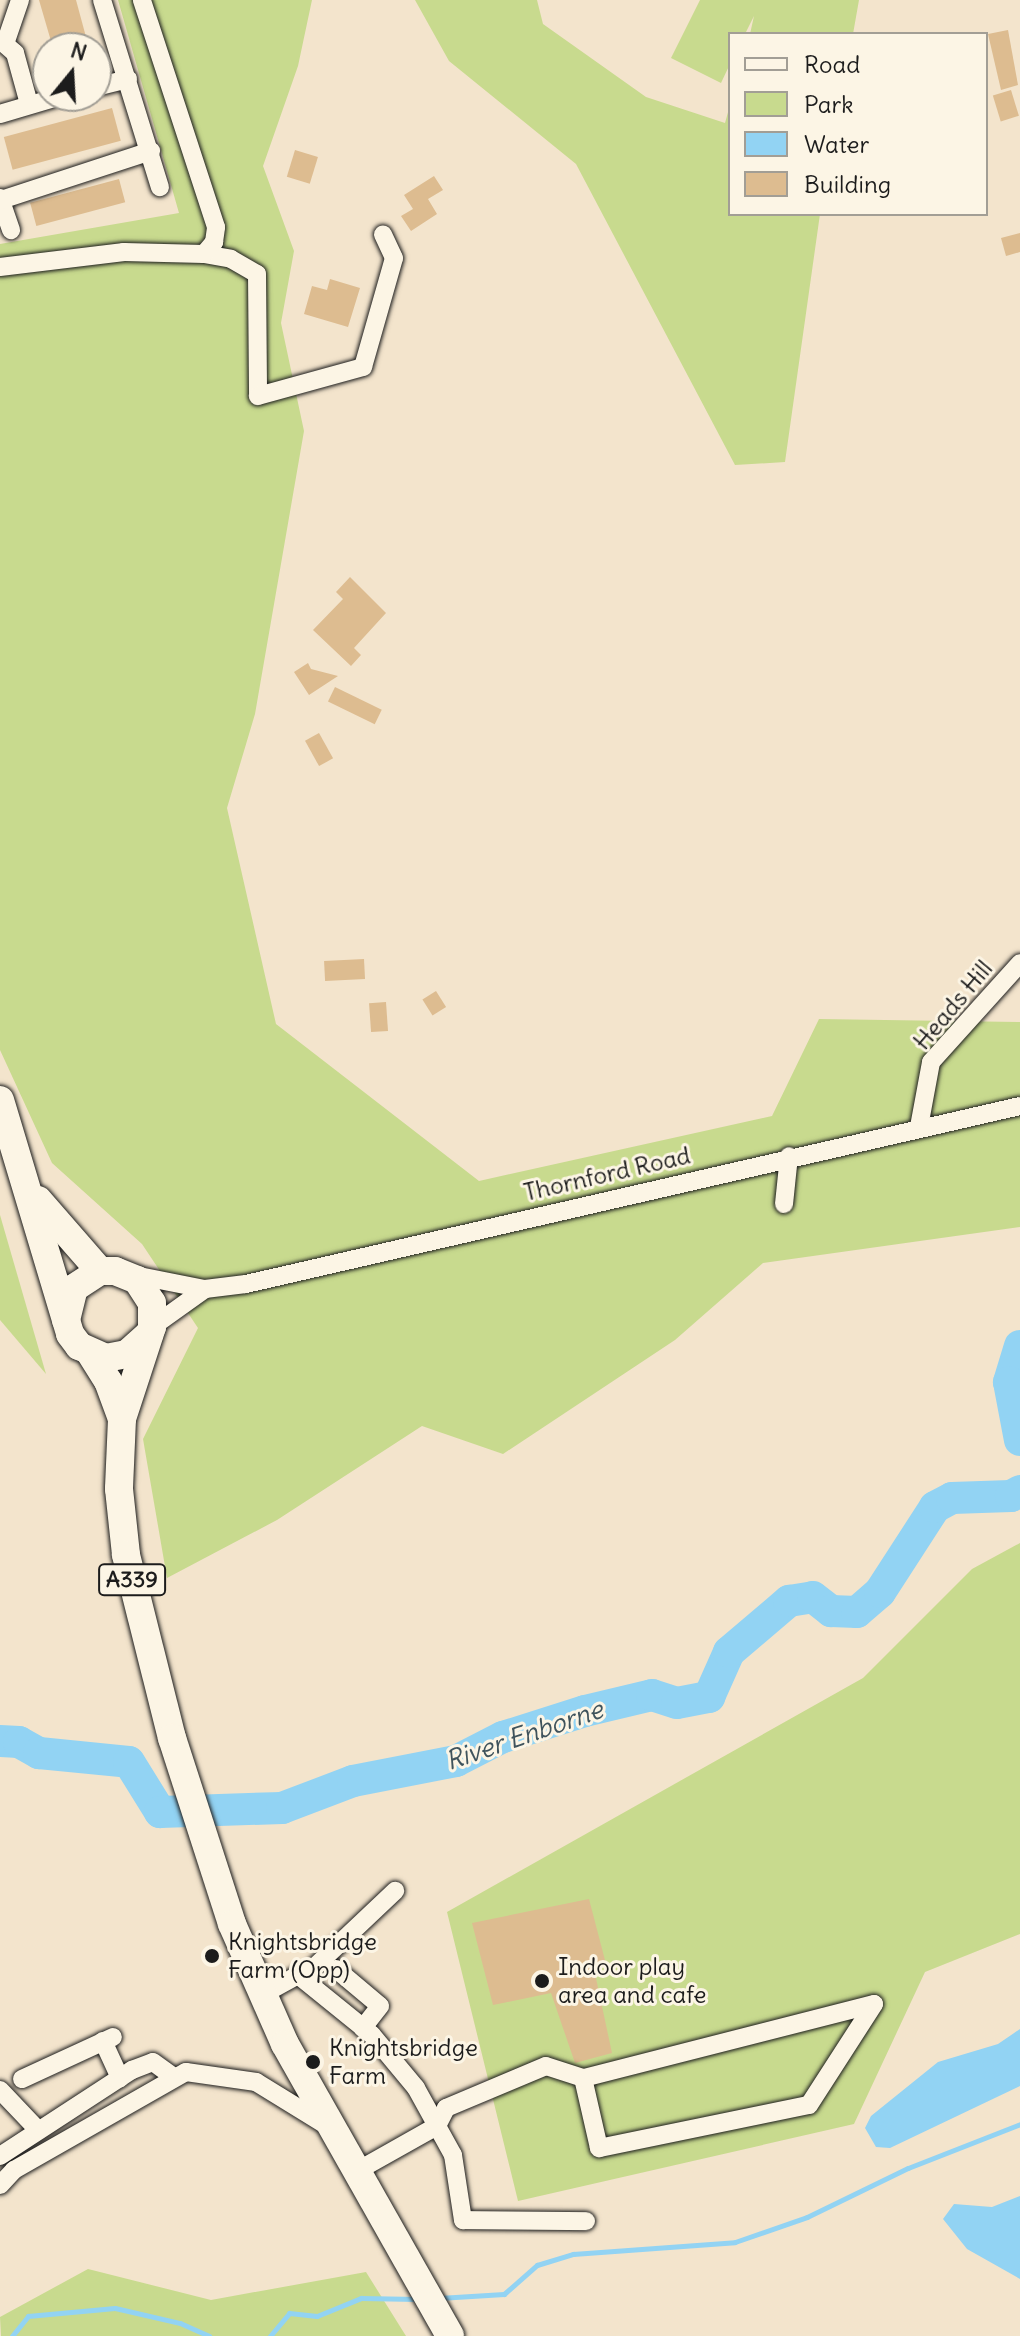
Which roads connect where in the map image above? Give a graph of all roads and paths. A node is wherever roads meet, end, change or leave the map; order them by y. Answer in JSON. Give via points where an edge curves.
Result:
{"nodes":[{"id":1,"x":20,"y":0,"type":"edge"},
{"id":2,"x":102,"y":0,"type":"edge"},
{"id":3,"x":142,"y":0,"type":"edge"},
{"id":4,"x":3,"y":41,"type":"edge"},
{"id":5,"x":128,"y":79,"type":"junction"},
{"id":6,"x":112,"y":83,"type":"edge"},
{"id":7,"x":32,"y":103,"type":"edge"},
{"id":8,"x":29,"y":104,"type":"junction"},
{"id":9,"x":0,"y":114,"type":"edge"},
{"id":10,"x":151,"y":151,"type":"junction"},
{"id":11,"x":160,"y":187,"type":"dead end"},
{"id":12,"x":0,"y":199,"type":"edge"},
{"id":13,"x":11,"y":230,"type":"dead end"},
{"id":14,"x":383,"y":234,"type":"dead end"},
{"id":15,"x":204,"y":254,"type":"junction"},
{"id":16,"x":0,"y":267,"type":"edge"},
{"id":17,"x":1020,"y":963,"type":"edge"},
{"id":18,"x":0,"y":1100,"type":"edge"},
{"id":19,"x":1020,"y":1106,"type":"edge"},
{"id":20,"x":919,"y":1127,"type":"junction"},
{"id":21,"x":789,"y":1156,"type":"junction"},
{"id":22,"x":24,"y":1175,"type":"junction"},
{"id":23,"x":784,"y":1204,"type":"dead end"},
{"id":24,"x":111,"y":1272,"type":"junction"},
{"id":25,"x":205,"y":1289,"type":"junction"},
{"id":26,"x":66,"y":1320,"type":"junction"},
{"id":27,"x":150,"y":1330,"type":"junction"},
{"id":28,"x":91,"y":1354,"type":"junction"},
{"id":29,"x":122,"y":1419,"type":"junction"},
{"id":30,"x":395,"y":1891,"type":"dead end"},
{"id":31,"x":336,"y":1969,"type":"dead end"},
{"id":32,"x":293,"y":1973,"type":"junction"},
{"id":33,"x":262,"y":1995,"type":"junction"},
{"id":34,"x":363,"y":2028,"type":"junction"},
{"id":35,"x":298,"y":2069,"type":"junction"},
{"id":36,"x":172,"y":2076,"type":"junction"},
{"id":37,"x":120,"y":2078,"type":"junction"},
{"id":38,"x":583,"y":2078,"type":"junction"},
{"id":39,"x":22,"y":2079,"type":"dead end"},
{"id":40,"x":256,"y":2082,"type":"junction"},
{"id":41,"x":0,"y":2090,"type":"edge"},
{"id":42,"x":437,"y":2126,"type":"junction"},
{"id":43,"x":37,"y":2129,"type":"junction"},
{"id":44,"x":335,"y":2132,"type":"junction"},
{"id":45,"x":0,"y":2156,"type":"edge"},
{"id":46,"x":357,"y":2171,"type":"junction"},
{"id":47,"x":0,"y":2185,"type":"edge"},
{"id":48,"x":586,"y":2221,"type":"dead end"},
{"id":49,"x":449,"y":2334,"type":"edge"}],
"edges":[{"from":1,"to":4,"type":"street"},
{"from":2,"to":5,"type":"street"},
{"from":3,"to":15,"type":"street","via":[[216,227],[214,242]]},
{"from":4,"to":8,"type":"street","via":[[15,53]]},
{"from":5,"to":6,"type":"street"},
{"from":5,"to":10,"type":"street"},
{"from":7,"to":8,"type":"street"},
{"from":8,"to":9,"type":"street"},
{"from":10,"to":11,"type":"street"},
{"from":10,"to":12,"type":"street"},
{"from":12,"to":13,"type":"street"},
{"from":14,"to":15,"type":"street","via":[[394,258],[363,367],[258,396],[257,274],[231,259]]},
{"from":15,"to":16,"type":"street","via":[[124,252]]},
{"from":17,"to":20,"type":"street","name":"Heads Hill","via":[[931,1062]]},
{"from":18,"to":22,"type":"highway"},
{"from":19,"to":20,"type":"street","name":"Thornford Road"},
{"from":20,"to":21,"type":"street","name":"Thornford Road"},
{"from":21,"to":23,"type":"street"},
{"from":21,"to":25,"type":"street","name":"Thornford Road","via":[[246,1284]]},
{"from":22,"to":24,"type":"highway","via":[[56,1226]]},
{"from":22,"to":26,"type":"highway"},
{"from":24,"to":25,"type":"street","name":"Thornford Road"},
{"from":24,"to":26,"type":"highway","via":[[74,1288]]},
{"from":24,"to":27,"type":"highway","via":[[145,1288],[152,1303]]},
{"from":25,"to":27,"type":"street","name":"Thornford Road"},
{"from":26,"to":28,"type":"highway","via":[[79,1346]]},
{"from":27,"to":28,"type":"highway","via":[[127,1354]]},
{"from":27,"to":29,"type":"highway","number":"A339"},
{"from":28,"to":29,"type":"highway","number":"A339"},
{"from":29,"to":33,"type":"highway","number":"A339","via":[[119,1489],[126,1555],[206,1851]]},
{"from":30,"to":32,"type":"street"},
{"from":31,"to":34,"type":"street","via":[[380,2006]]},
{"from":32,"to":33,"type":"street"},
{"from":32,"to":34,"type":"street"},
{"from":33,"to":35,"type":"highway","number":"A339"},
{"from":34,"to":42,"type":"street","via":[[416,2088]]},
{"from":35,"to":40,"type":"street"},
{"from":35,"to":44,"type":"highway","number":"A339"},
{"from":36,"to":37,"type":"street","via":[[153,2062]]},
{"from":36,"to":40,"type":"street","via":[[202,2071]]},
{"from":36,"to":47,"type":"street","via":[[14,2170]]},
{"from":37,"to":39,"type":"street","via":[[108,2039]]},
{"from":37,"to":43,"type":"street"},
{"from":38,"to":38,"type":"street","via":[[599,2148],[809,2105],[874,2004]]},
{"from":38,"to":42,"type":"street","via":[[546,2066],[446,2108]]},
{"from":40,"to":44,"type":"street"},
{"from":41,"to":43,"type":"street"},
{"from":42,"to":46,"type":"street"},
{"from":42,"to":48,"type":"street","via":[[453,2155],[463,2220]]},
{"from":43,"to":45,"type":"street"},
{"from":44,"to":46,"type":"highway","number":"A339"},
{"from":46,"to":49,"type":"highway","number":"A339"}]}
